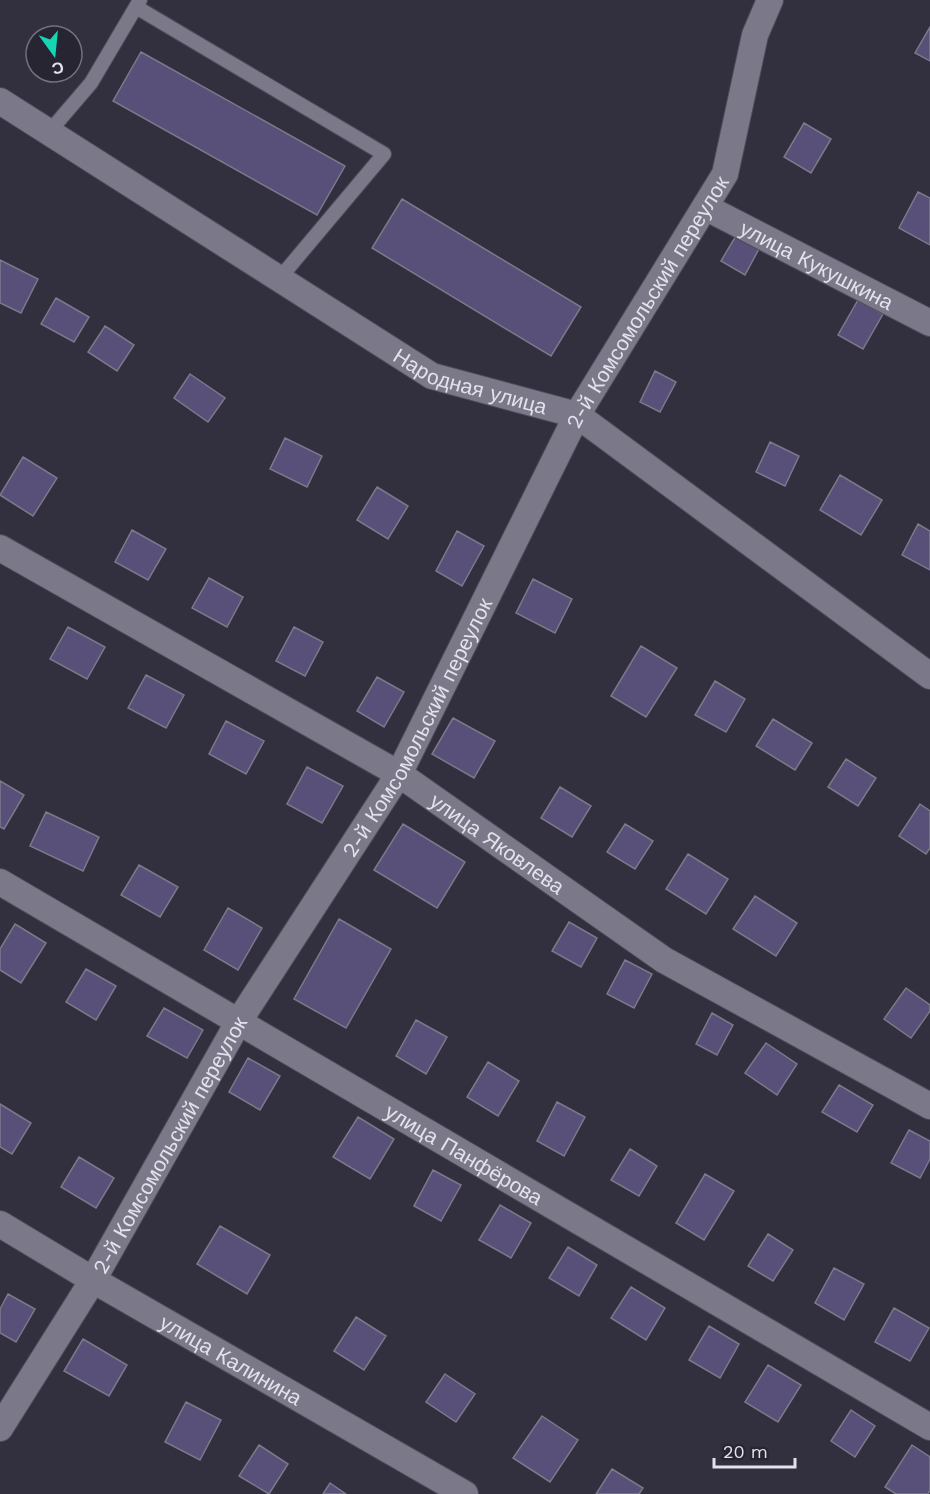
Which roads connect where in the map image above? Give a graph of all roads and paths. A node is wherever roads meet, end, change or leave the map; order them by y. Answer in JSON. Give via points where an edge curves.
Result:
{"nodes":[{"id":1,"x":770,"y":0,"type":"edge"},
{"id":2,"x":138,"y":3,"type":"edge"},
{"id":3,"x":0,"y":101,"type":"edge"},
{"id":4,"x":49,"y":132,"type":"junction"},
{"id":5,"x":705,"y":207,"type":"junction"},
{"id":6,"x":279,"y":279,"type":"junction"},
{"id":7,"x":930,"y":322,"type":"edge"},
{"id":8,"x":577,"y":415,"type":"junction"},
{"id":9,"x":0,"y":548,"type":"edge"},
{"id":10,"x":930,"y":676,"type":"edge"},
{"id":11,"x":399,"y":774,"type":"junction"},
{"id":12,"x":0,"y":882,"type":"edge"},
{"id":13,"x":239,"y":1021,"type":"junction"},
{"id":14,"x":930,"y":1106,"type":"edge"},
{"id":15,"x":0,"y":1224,"type":"edge"},
{"id":16,"x":93,"y":1280,"type":"junction"},
{"id":17,"x":930,"y":1427,"type":"edge"},
{"id":18,"x":0,"y":1428,"type":"edge"},
{"id":19,"x":465,"y":1494,"type":"edge"}],
"edges":[{"from":1,"to":5,"type":"street","name":"2-й Комсомольский переулок","via":[[755,35],[725,174]]},
{"from":2,"to":4,"type":"lane","via":[[92,83]]},
{"from":2,"to":6,"type":"lane","via":[[384,154]]},
{"from":3,"to":4,"type":"street","name":"Народная улица"},
{"from":4,"to":6,"type":"street","name":"Народная улица"},
{"from":5,"to":7,"type":"street","name":"улица Кукушкина"},
{"from":5,"to":8,"type":"street","name":"2-й Комсомольский переулок"},
{"from":6,"to":8,"type":"street","name":"Народная улица","via":[[432,376]]},
{"from":8,"to":10,"type":"street","name":"Народная улица"},
{"from":8,"to":11,"type":"street","name":"2-й Комсомольский переулок"},
{"from":9,"to":11,"type":"street","name":"улица Яковлева"},
{"from":11,"to":13,"type":"street","name":"2-й Комсомольский переулок"},
{"from":11,"to":14,"type":"street","name":"улица Яковлева","via":[[664,960]]},
{"from":12,"to":13,"type":"street","name":"улица Панфёрова"},
{"from":13,"to":16,"type":"street","name":"2-й Комсомольский переулок"},
{"from":13,"to":17,"type":"street","name":"улица Панфёрова"},
{"from":15,"to":16,"type":"street","name":"улица Калинина"},
{"from":16,"to":18,"type":"street","name":"2-й Комсомольский переулок"},
{"from":16,"to":19,"type":"street","name":"улица Калинина"}]}
